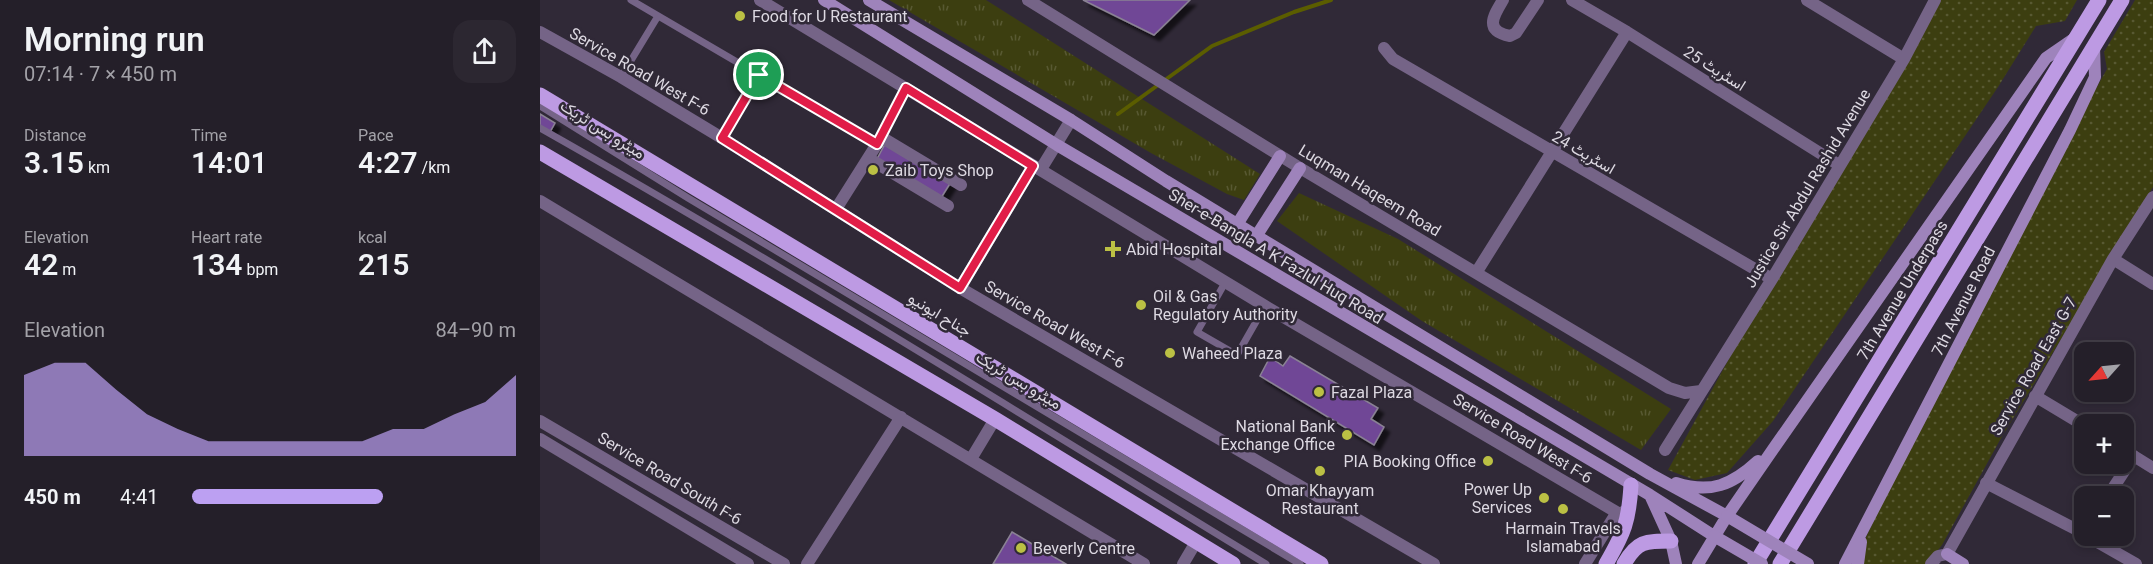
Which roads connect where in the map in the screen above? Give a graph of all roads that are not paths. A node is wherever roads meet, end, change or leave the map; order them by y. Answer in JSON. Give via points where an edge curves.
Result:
{"nodes":[{"id":1,"x":631,"y":0,"type":"edge"},
{"id":2,"x":760,"y":0,"type":"edge"},
{"id":3,"x":824,"y":0,"type":"edge"},
{"id":4,"x":869,"y":0,"type":"edge"},
{"id":5,"x":1503,"y":0,"type":"edge"},
{"id":6,"x":1538,"y":0,"type":"edge"},
{"id":7,"x":1572,"y":0,"type":"edge"},
{"id":8,"x":1808,"y":0,"type":"edge"},
{"id":9,"x":1935,"y":0,"type":"edge"},
{"id":10,"x":2099,"y":0,"type":"edge"},
{"id":11,"x":2122,"y":0,"type":"edge"},
{"id":12,"x":1036,"y":2,"type":"edge"},
{"id":13,"x":658,"y":16,"type":"junction"},
{"id":14,"x":540,"y":32,"type":"edge"},
{"id":15,"x":1627,"y":32,"type":"junction"},
{"id":16,"x":2079,"y":35,"type":"junction"},
{"id":17,"x":2094,"y":47,"type":"junction"},
{"id":18,"x":1384,"y":48,"type":"dead end"},
{"id":19,"x":1904,"y":59,"type":"junction"},
{"id":20,"x":759,"y":75,"type":"junction"},
{"id":21,"x":621,"y":77,"type":"junction"},
{"id":22,"x":906,"y":88,"type":"junction"},
{"id":23,"x":540,"y":95,"type":"edge"},
{"id":24,"x":540,"y":106,"type":"edge"},
{"id":25,"x":1071,"y":120,"type":"junction"},
{"id":26,"x":540,"y":128,"type":"edge"},
{"id":27,"x":722,"y":138,"type":"junction"},
{"id":28,"x":879,"y":140,"type":"junction"},
{"id":29,"x":1057,"y":145,"type":"junction"},
{"id":30,"x":540,"y":152,"type":"edge"},
{"id":31,"x":1550,"y":152,"type":"junction"},
{"id":32,"x":1280,"y":156,"type":"junction"},
{"id":33,"x":868,"y":158,"type":"junction"},
{"id":34,"x":1839,"y":165,"type":"junction"},
{"id":35,"x":1037,"y":167,"type":"junction"},
{"id":36,"x":1300,"y":168,"type":"junction"},
{"id":37,"x":961,"y":185,"type":"dead end"},
{"id":38,"x":2153,"y":197,"type":"edge"},
{"id":39,"x":540,"y":201,"type":"edge"},
{"id":40,"x":948,"y":207,"type":"dead end"},
{"id":41,"x":836,"y":209,"type":"junction"},
{"id":42,"x":1238,"y":223,"type":"junction"},
{"id":43,"x":1257,"y":235,"type":"junction"},
{"id":44,"x":2113,"y":259,"type":"junction"},
{"id":45,"x":1476,"y":273,"type":"junction"},
{"id":46,"x":1772,"y":279,"type":"junction"},
{"id":47,"x":1226,"y":281,"type":"junction"},
{"id":48,"x":2153,"y":285,"type":"edge"},
{"id":49,"x":960,"y":288,"type":"junction"},
{"id":50,"x":1265,"y":306,"type":"junction"},
{"id":51,"x":1701,"y":391,"type":"junction"},
{"id":52,"x":2035,"y":396,"type":"junction"},
{"id":53,"x":901,"y":417,"type":"junction"},
{"id":54,"x":995,"y":419,"type":"junction"},
{"id":55,"x":2074,"y":419,"type":"edge"},
{"id":56,"x":540,"y":421,"type":"edge"},
{"id":57,"x":540,"y":440,"type":"edge"},
{"id":58,"x":1776,"y":445,"type":"junction"},
{"id":59,"x":1665,"y":450,"type":"dead end"},
{"id":60,"x":2134,"y":456,"type":"edge"},
{"id":61,"x":971,"y":459,"type":"junction"},
{"id":62,"x":2153,"y":468,"type":"edge"},
{"id":63,"x":1650,"y":474,"type":"junction"},
{"id":64,"x":1986,"y":483,"type":"junction"},
{"id":65,"x":1631,"y":485,"type":"junction"},
{"id":66,"x":1650,"y":495,"type":"junction"},
{"id":67,"x":1624,"y":512,"type":"junction"},
{"id":68,"x":1727,"y":516,"type":"junction"},
{"id":69,"x":1865,"y":527,"type":"junction"},
{"id":70,"x":2074,"y":528,"type":"edge"},
{"id":71,"x":1714,"y":536,"type":"junction"},
{"id":72,"x":1671,"y":541,"type":"junction"},
{"id":73,"x":1196,"y":542,"type":"junction"},
{"id":74,"x":2105,"y":546,"type":"edge"},
{"id":75,"x":759,"y":550,"type":"junction"},
{"id":76,"x":1948,"y":559,"type":"edge"},
{"id":77,"x":750,"y":564,"type":"edge"},
{"id":78,"x":784,"y":564,"type":"edge"},
{"id":79,"x":807,"y":564,"type":"edge"},
{"id":80,"x":1144,"y":564,"type":"edge"},
{"id":81,"x":1183,"y":564,"type":"edge"},
{"id":82,"x":1233,"y":564,"type":"edge"},
{"id":83,"x":1266,"y":564,"type":"edge"},
{"id":84,"x":1300,"y":564,"type":"edge"},
{"id":85,"x":1321,"y":564,"type":"edge"},
{"id":86,"x":1434,"y":564,"type":"edge"},
{"id":87,"x":1585,"y":564,"type":"edge"},
{"id":88,"x":1606,"y":564,"type":"edge"},
{"id":89,"x":1624,"y":564,"type":"edge"},
{"id":90,"x":1676,"y":564,"type":"edge"},
{"id":91,"x":1698,"y":564,"type":"edge"},
{"id":92,"x":1755,"y":564,"type":"edge"},
{"id":93,"x":1762,"y":564,"type":"edge"},
{"id":94,"x":1780,"y":564,"type":"edge"},
{"id":95,"x":1809,"y":564,"type":"edge"},
{"id":96,"x":1845,"y":564,"type":"edge"},
{"id":97,"x":1858,"y":564,"type":"edge"},
{"id":98,"x":1931,"y":564,"type":"edge"},
{"id":99,"x":1963,"y":564,"type":"edge"},
{"id":100,"x":2136,"y":564,"type":"edge"}],
"edges":[{"from":1,"to":13,"type":"lane"},
{"from":2,"to":22,"type":"street","name":"Service Road West F-6"},
{"from":3,"to":29,"type":"main road","name":"Sher-e-Bangla A K Fazlul Huq Road"},
{"from":4,"to":25,"type":"main road","name":"Sher-e-Bangla A K Fazlul Huq Road"},
{"from":5,"to":6,"type":"street","via":[[1492,25],[1496,31],[1510,36]]},
{"from":7,"to":15,"type":"street","name":"اسٹریٹ 25"},
{"from":8,"to":19,"type":"street"},
{"from":9,"to":19,"type":"street","name":"Justice Sir Abdul Rashid Avenue"},
{"from":10,"to":16,"type":"main road","name":"7th Avenue Underpass"},
{"from":11,"to":17,"type":"main road"},
{"from":12,"to":32,"type":"street","name":"Luqman Haqeem Road"},
{"from":13,"to":20,"type":"lane"},
{"from":13,"to":21,"type":"lane"},
{"from":14,"to":21,"type":"street","name":"Service Road West F-6"},
{"from":15,"to":31,"type":"street"},
{"from":15,"to":34,"type":"street","name":"اسٹریٹ 25"},
{"from":16,"to":58,"type":"main road","via":[[2046,58]]},
{"from":16,"to":92,"type":"main road","name":"7th Avenue Underpass"},
{"from":17,"to":69,"type":"main road","name":"7th Avenue Road","via":[[2095,76],[2070,130]]},
{"from":17,"to":94,"type":"main road"},
{"from":18,"to":31,"type":"street","name":"اسٹریٹ 24","via":[[1393,59]]},
{"from":19,"to":34,"type":"street","name":"Justice Sir Abdul Rashid Avenue"},
{"from":20,"to":27,"type":"lane"},
{"from":20,"to":28,"type":"lane"},
{"from":21,"to":27,"type":"street","name":"Service Road West F-6"},
{"from":22,"to":28,"type":"lane"},
{"from":22,"to":35,"type":"street","name":"Service Road West F-6"},
{"from":23,"to":85,"type":"main road","name":"جناح ایونیو"},
{"from":24,"to":84,"type":"lane","name":"میٹرو بس ٹریک"},
{"from":25,"to":29,"type":"street"},
{"from":25,"to":42,"type":"main road","name":"Sher-e-Bangla A K Fazlul Huq Road"},
{"from":26,"to":83,"type":"lane","name":"میٹرو بس ٹریک","via":[[914,347]]},
{"from":27,"to":41,"type":"street","name":"Service Road West F-6"},
{"from":28,"to":33,"type":"street"},
{"from":28,"to":37,"type":"street"},
{"from":29,"to":35,"type":"street"},
{"from":29,"to":65,"type":"main road","name":"Sher-e-Bangla A K Fazlul Huq Road"},
{"from":30,"to":54,"type":"main road"},
{"from":31,"to":45,"type":"street"},
{"from":31,"to":46,"type":"street","name":"اسٹریٹ 24"},
{"from":32,"to":36,"type":"street","name":"Luqman Haqeem Road"},
{"from":32,"to":42,"type":"main road"},
{"from":33,"to":40,"type":"street"},
{"from":33,"to":41,"type":"street"},
{"from":34,"to":46,"type":"street","name":"Justice Sir Abdul Rashid Avenue"},
{"from":35,"to":47,"type":"street","name":"Service Road West F-6"},
{"from":35,"to":49,"type":"street"},
{"from":36,"to":43,"type":"main road"},
{"from":36,"to":45,"type":"street","name":"Luqman Haqeem Road"},
{"from":38,"to":44,"type":"street","name":"Service Road East G-7"},
{"from":39,"to":53,"type":"street"},
{"from":41,"to":49,"type":"street","name":"Service Road West F-6"},
{"from":42,"to":43,"type":"main road","name":"Sher-e-Bangla A K Fazlul Huq Road"},
{"from":43,"to":63,"type":"main road","name":"Sher-e-Bangla A K Fazlul Huq Road"},
{"from":44,"to":48,"type":"street"},
{"from":44,"to":52,"type":"street","name":"Service Road East G-7"},
{"from":45,"to":51,"type":"street","name":"Luqman Haqeem Road","via":[[1669,388],[1684,393]]},
{"from":46,"to":51,"type":"street","name":"Justice Sir Abdul Rashid Avenue"},
{"from":47,"to":50,"type":"street","name":"Service Road West F-6"},
{"from":47,"to":50,"type":"lane","via":[[1197,332],[1237,355]]},
{"from":49,"to":86,"type":"street","name":"Service Road West F-6"},
{"from":50,"to":67,"type":"street","name":"Service Road West F-6"},
{"from":51,"to":59,"type":"street","name":"Justice Sir Abdul Rashid Avenue"},
{"from":52,"to":55,"type":"street"},
{"from":52,"to":64,"type":"street","name":"Service Road East G-7"},
{"from":53,"to":61,"type":"street"},
{"from":53,"to":79,"type":"street"},
{"from":54,"to":61,"type":"street"},
{"from":54,"to":73,"type":"main road"},
{"from":56,"to":75,"type":"street","name":"Service Road South F-6"},
{"from":57,"to":77,"type":"street","name":"Service Road South F-6"},
{"from":58,"to":63,"type":"main road","via":[[1746,473],[1716,488],[1691,488]]},
{"from":58,"to":68,"type":"main road"},
{"from":60,"to":62,"type":"street"},
{"from":61,"to":80,"type":"street"},
{"from":63,"to":68,"type":"main road","name":"Sher-e-Bangla A K Fazlul Huq Road"},
{"from":64,"to":70,"type":"street"},
{"from":64,"to":76,"type":"street","name":"Service Road East G-7"},
{"from":65,"to":66,"type":"main road","name":"Sher-e-Bangla A K Fazlul Huq Road"},
{"from":65,"to":67,"type":"main road"},
{"from":66,"to":71,"type":"main road","name":"Sher-e-Bangla A K Fazlul Huq Road"},
{"from":66,"to":72,"type":"main road"},
{"from":67,"to":87,"type":"street","via":[[1608,525]]},
{"from":67,"to":88,"type":"main road","via":[[1622,536]]},
{"from":68,"to":71,"type":"main road"},
{"from":68,"to":95,"type":"main road","name":"Sher-e-Bangla A K Fazlul Huq Road","bridge":true},
{"from":69,"to":96,"type":"main road","name":"7th Avenue Road"},
{"from":69,"to":97,"type":"main road"},
{"from":71,"to":91,"type":"main road"},
{"from":71,"to":93,"type":"main road","name":"Sher-e-Bangla A K Fazlul Huq Road","bridge":true},
{"from":72,"to":89,"type":"main road","via":[[1642,543]]},
{"from":72,"to":90,"type":"main road"},
{"from":73,"to":81,"type":"street"},
{"from":73,"to":82,"type":"main road"},
{"from":74,"to":100,"type":"street"},
{"from":75,"to":77,"type":"street"},
{"from":75,"to":78,"type":"street","name":"Service Road South F-6"},
{"from":76,"to":98,"type":"street","via":[[1938,556]]},
{"from":76,"to":99,"type":"main road"}]}
